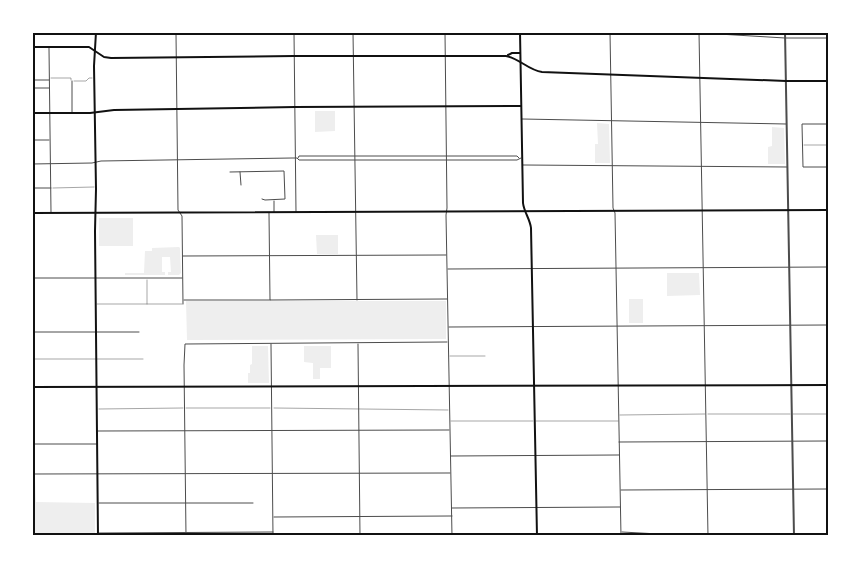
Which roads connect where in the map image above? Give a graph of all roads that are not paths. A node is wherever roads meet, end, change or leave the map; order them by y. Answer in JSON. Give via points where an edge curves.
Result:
{"nodes":[{"id":1,"x":96,"y":32,"type":"edge"},
{"id":2,"x":175,"y":32,"type":"edge"},
{"id":3,"x":294,"y":32,"type":"edge"},
{"id":4,"x":353,"y":32,"type":"edge"},
{"id":5,"x":445,"y":32,"type":"edge"},
{"id":6,"x":520,"y":32,"type":"edge"},
{"id":7,"x":610,"y":32,"type":"edge"},
{"id":8,"x":684,"y":32,"type":"edge"},
{"id":9,"x":785,"y":32,"type":"edge"},
{"id":10,"x":699,"y":33,"type":"edge"},
{"id":11,"x":785,"y":38,"type":"junction"},
{"id":12,"x":828,"y":38,"type":"edge"},
{"id":13,"x":32,"y":47,"type":"edge"},
{"id":14,"x":49,"y":47,"type":"junction"},
{"id":15,"x":95,"y":50,"type":"junction"},
{"id":16,"x":521,"y":53,"type":"junction"},
{"id":17,"x":294,"y":56,"type":"junction"},
{"id":18,"x":354,"y":56,"type":"junction"},
{"id":19,"x":445,"y":56,"type":"junction"},
{"id":20,"x":506,"y":56,"type":"junction"},
{"id":21,"x":176,"y":58,"type":"junction"},
{"id":22,"x":521,"y":63,"type":"junction"},
{"id":23,"x":611,"y":75,"type":"junction"},
{"id":24,"x":94,"y":78,"type":"junction"},
{"id":25,"x":700,"y":78,"type":"junction"},
{"id":26,"x":50,"y":79,"type":"junction"},
{"id":27,"x":32,"y":80,"type":"edge"},
{"id":28,"x":72,"y":81,"type":"junction"},
{"id":29,"x":786,"y":81,"type":"junction"},
{"id":30,"x":828,"y":81,"type":"edge"},
{"id":31,"x":32,"y":88,"type":"edge"},
{"id":32,"x":50,"y":88,"type":"junction"},
{"id":33,"x":522,"y":106,"type":"junction"},
{"id":34,"x":295,"y":107,"type":"junction"},
{"id":35,"x":354,"y":107,"type":"junction"},
{"id":36,"x":446,"y":107,"type":"junction"},
{"id":37,"x":177,"y":109,"type":"junction"},
{"id":38,"x":95,"y":112,"type":"junction"},
{"id":39,"x":32,"y":113,"type":"edge"},
{"id":40,"x":50,"y":113,"type":"junction"},
{"id":41,"x":72,"y":113,"type":"junction"},
{"id":42,"x":522,"y":118,"type":"junction"},
{"id":43,"x":612,"y":121,"type":"junction"},
{"id":44,"x":701,"y":122,"type":"junction"},
{"id":45,"x":787,"y":124,"type":"junction"},
{"id":46,"x":828,"y":124,"type":"edge"},
{"id":47,"x":32,"y":140,"type":"edge"},
{"id":48,"x":50,"y":140,"type":"junction"},
{"id":49,"x":803,"y":145,"type":"junction"},
{"id":50,"x":828,"y":145,"type":"edge"},
{"id":51,"x":355,"y":156,"type":"junction"},
{"id":52,"x":446,"y":156,"type":"junction"},
{"id":53,"x":297,"y":158,"type":"junction"},
{"id":54,"x":521,"y":158,"type":"junction"},
{"id":55,"x":178,"y":160,"type":"junction"},
{"id":56,"x":355,"y":160,"type":"junction"},
{"id":57,"x":446,"y":160,"type":"junction"},
{"id":58,"x":96,"y":162,"type":"junction"},
{"id":59,"x":32,"y":164,"type":"edge"},
{"id":60,"x":51,"y":164,"type":"junction"},
{"id":61,"x":522,"y":165,"type":"junction"},
{"id":62,"x":612,"y":166,"type":"junction"},
{"id":63,"x":702,"y":166,"type":"junction"},
{"id":64,"x":788,"y":167,"type":"junction"},
{"id":65,"x":828,"y":167,"type":"edge"},
{"id":66,"x":230,"y":172,"type":"dead end"},
{"id":67,"x":240,"y":172,"type":"junction"},
{"id":68,"x":241,"y":185,"type":"dead end"},
{"id":69,"x":96,"y":187,"type":"junction"},
{"id":70,"x":32,"y":188,"type":"edge"},
{"id":71,"x":51,"y":188,"type":"junction"},
{"id":72,"x":262,"y":199,"type":"dead end"},
{"id":73,"x":274,"y":200,"type":"junction"},
{"id":74,"x":702,"y":210,"type":"junction"},
{"id":75,"x":788,"y":210,"type":"junction"},
{"id":76,"x":828,"y":210,"type":"edge"},
{"id":77,"x":356,"y":211,"type":"junction"},
{"id":78,"x":447,"y":211,"type":"junction"},
{"id":79,"x":614,"y":211,"type":"junction"},
{"id":80,"x":269,"y":212,"type":"junction"},
{"id":81,"x":274,"y":212,"type":"junction"},
{"id":82,"x":296,"y":212,"type":"junction"},
{"id":83,"x":526,"y":212,"type":"junction"},
{"id":84,"x":32,"y":213,"type":"edge"},
{"id":85,"x":51,"y":213,"type":"junction"},
{"id":86,"x":95,"y":213,"type":"junction"},
{"id":87,"x":180,"y":213,"type":"junction"},
{"id":88,"x":447,"y":255,"type":"junction"},
{"id":89,"x":182,"y":256,"type":"junction"},
{"id":90,"x":270,"y":256,"type":"junction"},
{"id":91,"x":357,"y":256,"type":"junction"},
{"id":92,"x":828,"y":267,"type":"edge"},
{"id":93,"x":616,"y":268,"type":"junction"},
{"id":94,"x":702,"y":268,"type":"junction"},
{"id":95,"x":790,"y":268,"type":"junction"},
{"id":96,"x":447,"y":269,"type":"junction"},
{"id":97,"x":532,"y":269,"type":"junction"},
{"id":98,"x":32,"y":278,"type":"edge"},
{"id":99,"x":95,"y":278,"type":"junction"},
{"id":100,"x":147,"y":278,"type":"junction"},
{"id":101,"x":183,"y":278,"type":"junction"},
{"id":102,"x":448,"y":299,"type":"junction"},
{"id":103,"x":183,"y":300,"type":"junction"},
{"id":104,"x":270,"y":300,"type":"junction"},
{"id":105,"x":357,"y":300,"type":"junction"},
{"id":106,"x":96,"y":304,"type":"junction"},
{"id":107,"x":147,"y":304,"type":"junction"},
{"id":108,"x":183,"y":304,"type":"joint"},
{"id":109,"x":617,"y":326,"type":"junction"},
{"id":110,"x":704,"y":326,"type":"junction"},
{"id":111,"x":791,"y":326,"type":"junction"},
{"id":112,"x":828,"y":326,"type":"edge"},
{"id":113,"x":448,"y":327,"type":"junction"},
{"id":114,"x":533,"y":327,"type":"junction"},
{"id":115,"x":32,"y":332,"type":"edge"},
{"id":116,"x":96,"y":332,"type":"junction"},
{"id":117,"x":139,"y":332,"type":"dead end"},
{"id":118,"x":449,"y":342,"type":"junction"},
{"id":119,"x":271,"y":343,"type":"junction"},
{"id":120,"x":358,"y":343,"type":"junction"},
{"id":121,"x":449,"y":356,"type":"junction"},
{"id":122,"x":485,"y":356,"type":"dead end"},
{"id":123,"x":143,"y":358,"type":"dead end"},
{"id":124,"x":32,"y":359,"type":"edge"},
{"id":125,"x":96,"y":359,"type":"junction"},
{"id":126,"x":792,"y":385,"type":"junction"},
{"id":127,"x":828,"y":385,"type":"edge"},
{"id":128,"x":97,"y":386,"type":"junction"},
{"id":129,"x":358,"y":386,"type":"junction"},
{"id":130,"x":449,"y":386,"type":"junction"},
{"id":131,"x":534,"y":386,"type":"junction"},
{"id":132,"x":618,"y":386,"type":"junction"},
{"id":133,"x":705,"y":386,"type":"junction"},
{"id":134,"x":32,"y":387,"type":"edge"},
{"id":135,"x":184,"y":387,"type":"junction"},
{"id":136,"x":271,"y":387,"type":"junction"},
{"id":137,"x":184,"y":408,"type":"junction"},
{"id":138,"x":272,"y":408,"type":"junction"},
{"id":139,"x":97,"y":409,"type":"junction"},
{"id":140,"x":359,"y":409,"type":"junction"},
{"id":141,"x":450,"y":410,"type":"junction"},
{"id":142,"x":706,"y":414,"type":"junction"},
{"id":143,"x":792,"y":414,"type":"junction"},
{"id":144,"x":828,"y":414,"type":"edge"},
{"id":145,"x":619,"y":415,"type":"junction"},
{"id":146,"x":450,"y":421,"type":"junction"},
{"id":147,"x":535,"y":421,"type":"junction"},
{"id":148,"x":619,"y":421,"type":"junction"},
{"id":149,"x":98,"y":430,"type":"junction"},
{"id":150,"x":185,"y":430,"type":"junction"},
{"id":151,"x":272,"y":430,"type":"junction"},
{"id":152,"x":359,"y":430,"type":"junction"},
{"id":153,"x":450,"y":430,"type":"junction"},
{"id":154,"x":828,"y":440,"type":"edge"},
{"id":155,"x":793,"y":441,"type":"junction"},
{"id":156,"x":619,"y":442,"type":"junction"},
{"id":157,"x":706,"y":442,"type":"junction"},
{"id":158,"x":32,"y":444,"type":"edge"},
{"id":159,"x":98,"y":444,"type":"junction"},
{"id":160,"x":620,"y":455,"type":"junction"},
{"id":161,"x":450,"y":456,"type":"junction"},
{"id":162,"x":535,"y":456,"type":"junction"},
{"id":163,"x":451,"y":473,"type":"junction"},
{"id":164,"x":32,"y":474,"type":"edge"},
{"id":165,"x":98,"y":474,"type":"junction"},
{"id":166,"x":186,"y":474,"type":"junction"},
{"id":167,"x":272,"y":474,"type":"junction"},
{"id":168,"x":359,"y":474,"type":"junction"},
{"id":169,"x":794,"y":489,"type":"junction"},
{"id":170,"x":828,"y":489,"type":"edge"},
{"id":171,"x":620,"y":490,"type":"junction"},
{"id":172,"x":707,"y":490,"type":"junction"},
{"id":173,"x":98,"y":503,"type":"junction"},
{"id":174,"x":186,"y":503,"type":"junction"},
{"id":175,"x":254,"y":503,"type":"dead end"},
{"id":176,"x":620,"y":506,"type":"junction"},
{"id":177,"x":536,"y":507,"type":"junction"},
{"id":178,"x":452,"y":508,"type":"junction"},
{"id":179,"x":360,"y":516,"type":"junction"},
{"id":180,"x":452,"y":516,"type":"junction"},
{"id":181,"x":273,"y":517,"type":"junction"},
{"id":182,"x":186,"y":532,"type":"junction"},
{"id":183,"x":273,"y":532,"type":"junction"},
{"id":184,"x":621,"y":532,"type":"junction"},
{"id":185,"x":98,"y":534,"type":"edge"},
{"id":186,"x":828,"y":535,"type":"edge"},
{"id":187,"x":186,"y":536,"type":"edge"},
{"id":188,"x":273,"y":536,"type":"edge"},
{"id":189,"x":360,"y":536,"type":"edge"},
{"id":190,"x":452,"y":536,"type":"edge"},
{"id":191,"x":537,"y":536,"type":"edge"},
{"id":192,"x":621,"y":536,"type":"edge"},
{"id":193,"x":695,"y":536,"type":"edge"},
{"id":194,"x":708,"y":536,"type":"edge"},
{"id":195,"x":794,"y":536,"type":"edge"},
{"id":196,"x":808,"y":536,"type":"edge"}],
"edges":[{"from":1,"to":15,"type":"main road"},
{"from":2,"to":21,"type":"street"},
{"from":3,"to":17,"type":"street"},
{"from":4,"to":18,"type":"street"},
{"from":5,"to":19,"type":"street"},
{"from":6,"to":16,"type":"main road"},
{"from":7,"to":23,"type":"street"},
{"from":8,"to":10,"type":"street"},
{"from":9,"to":11,"type":"street"},
{"from":10,"to":11,"type":"street"},
{"from":10,"to":25,"type":"street"},
{"from":11,"to":12,"type":"street"},
{"from":11,"to":29,"type":"street"},
{"from":13,"to":14,"type":"main road"},
{"from":14,"to":15,"type":"main road","via":[[88,47]]},
{"from":14,"to":26,"type":"street"},
{"from":15,"to":21,"type":"main road","via":[[109,58]]},
{"from":15,"to":24,"type":"main road"},
{"from":16,"to":20,"type":"main road"},
{"from":16,"to":22,"type":"main road"},
{"from":17,"to":18,"type":"main road"},
{"from":17,"to":21,"type":"main road"},
{"from":17,"to":34,"type":"street"},
{"from":18,"to":19,"type":"main road"},
{"from":18,"to":35,"type":"street"},
{"from":19,"to":20,"type":"main road"},
{"from":19,"to":36,"type":"street"},
{"from":20,"to":22,"type":"main road"},
{"from":21,"to":37,"type":"street"},
{"from":22,"to":23,"type":"main road","via":[[542,72]]},
{"from":22,"to":33,"type":"main road"},
{"from":23,"to":25,"type":"main road"},
{"from":23,"to":43,"type":"street"},
{"from":24,"to":28,"type":"lane"},
{"from":24,"to":38,"type":"main road"},
{"from":25,"to":29,"type":"main road"},
{"from":25,"to":44,"type":"street"},
{"from":26,"to":27,"type":"street"},
{"from":26,"to":28,"type":"lane","via":[[70,78]]},
{"from":26,"to":32,"type":"street"},
{"from":28,"to":41,"type":"street"},
{"from":29,"to":30,"type":"main road"},
{"from":29,"to":45,"type":"street"},
{"from":31,"to":32,"type":"street"},
{"from":32,"to":40,"type":"street"},
{"from":33,"to":36,"type":"main road"},
{"from":33,"to":42,"type":"main road"},
{"from":34,"to":35,"type":"main road"},
{"from":34,"to":37,"type":"main road"},
{"from":34,"to":53,"type":"street"},
{"from":35,"to":36,"type":"main road"},
{"from":35,"to":51,"type":"street"},
{"from":36,"to":52,"type":"street"},
{"from":37,"to":38,"type":"main road"},
{"from":37,"to":55,"type":"street"},
{"from":38,"to":41,"type":"main road"},
{"from":38,"to":58,"type":"main road"},
{"from":39,"to":40,"type":"main road"},
{"from":40,"to":41,"type":"main road"},
{"from":40,"to":48,"type":"street"},
{"from":42,"to":43,"type":"street"},
{"from":42,"to":54,"type":"main road"},
{"from":43,"to":44,"type":"street"},
{"from":43,"to":62,"type":"street"},
{"from":44,"to":45,"type":"street"},
{"from":44,"to":63,"type":"street"},
{"from":45,"to":64,"type":"street"},
{"from":46,"to":49,"type":"street","via":[[802,124]]},
{"from":47,"to":48,"type":"street"},
{"from":48,"to":60,"type":"street"},
{"from":49,"to":50,"type":"lane"},
{"from":49,"to":65,"type":"street","via":[[803,167]]},
{"from":51,"to":52,"type":"street"},
{"from":51,"to":53,"type":"street"},
{"from":51,"to":56,"type":"street"},
{"from":52,"to":54,"type":"street"},
{"from":52,"to":57,"type":"street"},
{"from":53,"to":55,"type":"street"},
{"from":53,"to":56,"type":"street"},
{"from":53,"to":82,"type":"street"},
{"from":54,"to":57,"type":"street"},
{"from":54,"to":61,"type":"main road"},
{"from":55,"to":58,"type":"street"},
{"from":55,"to":87,"type":"street"},
{"from":56,"to":57,"type":"street"},
{"from":56,"to":77,"type":"street"},
{"from":57,"to":78,"type":"street"},
{"from":58,"to":60,"type":"street"},
{"from":58,"to":69,"type":"main road"},
{"from":59,"to":60,"type":"street"},
{"from":60,"to":71,"type":"street"},
{"from":61,"to":62,"type":"street"},
{"from":61,"to":83,"type":"main road"},
{"from":62,"to":63,"type":"street"},
{"from":62,"to":79,"type":"street"},
{"from":63,"to":64,"type":"street"},
{"from":63,"to":74,"type":"street"},
{"from":64,"to":75,"type":"street"},
{"from":66,"to":67,"type":"street"},
{"from":67,"to":68,"type":"street"},
{"from":67,"to":73,"type":"street","via":[[284,171],[285,199]]},
{"from":69,"to":71,"type":"lane"},
{"from":69,"to":86,"type":"main road"},
{"from":70,"to":71,"type":"street"},
{"from":71,"to":85,"type":"street"},
{"from":72,"to":73,"type":"street"},
{"from":73,"to":81,"type":"street"},
{"from":74,"to":75,"type":"main road"},
{"from":74,"to":79,"type":"main road"},
{"from":74,"to":94,"type":"street"},
{"from":75,"to":76,"type":"main road"},
{"from":75,"to":95,"type":"street"},
{"from":77,"to":78,"type":"main road"},
{"from":77,"to":82,"type":"main road"},
{"from":77,"to":91,"type":"street"},
{"from":78,"to":83,"type":"main road"},
{"from":78,"to":88,"type":"street"},
{"from":79,"to":83,"type":"main road"},
{"from":79,"to":93,"type":"street"},
{"from":80,"to":81,"type":"main road"},
{"from":80,"to":87,"type":"main road"},
{"from":80,"to":90,"type":"street"},
{"from":81,"to":82,"type":"main road"},
{"from":83,"to":97,"type":"main road","via":[[531,228]]},
{"from":84,"to":85,"type":"main road"},
{"from":85,"to":86,"type":"main road"},
{"from":86,"to":87,"type":"main road"},
{"from":86,"to":99,"type":"main road"},
{"from":87,"to":89,"type":"street"},
{"from":88,"to":91,"type":"street"},
{"from":88,"to":96,"type":"street"},
{"from":89,"to":90,"type":"street"},
{"from":89,"to":101,"type":"street"},
{"from":90,"to":91,"type":"street"},
{"from":90,"to":104,"type":"street"},
{"from":91,"to":105,"type":"street"},
{"from":92,"to":95,"type":"street"},
{"from":93,"to":94,"type":"street"},
{"from":93,"to":97,"type":"street"},
{"from":93,"to":109,"type":"street"},
{"from":94,"to":95,"type":"street"},
{"from":94,"to":110,"type":"street"},
{"from":95,"to":111,"type":"street"},
{"from":96,"to":97,"type":"street"},
{"from":96,"to":102,"type":"street"},
{"from":97,"to":114,"type":"main road"},
{"from":98,"to":99,"type":"street"},
{"from":99,"to":100,"type":"street"},
{"from":99,"to":106,"type":"main road"},
{"from":100,"to":101,"type":"street"},
{"from":100,"to":107,"type":"lane"},
{"from":101,"to":103,"type":"street"},
{"from":102,"to":105,"type":"street"},
{"from":102,"to":113,"type":"street"},
{"from":103,"to":104,"type":"street"},
{"from":103,"to":108,"type":"street"},
{"from":104,"to":105,"type":"street"},
{"from":106,"to":107,"type":"lane"},
{"from":106,"to":116,"type":"main road"},
{"from":107,"to":108,"type":"lane"},
{"from":109,"to":110,"type":"street"},
{"from":109,"to":114,"type":"street"},
{"from":109,"to":132,"type":"street"},
{"from":110,"to":111,"type":"street"},
{"from":110,"to":133,"type":"street"},
{"from":111,"to":112,"type":"street"},
{"from":111,"to":126,"type":"street"},
{"from":113,"to":114,"type":"street"},
{"from":113,"to":118,"type":"street"},
{"from":114,"to":131,"type":"main road"},
{"from":115,"to":116,"type":"street"},
{"from":116,"to":117,"type":"street"},
{"from":116,"to":125,"type":"main road"},
{"from":118,"to":120,"type":"street"},
{"from":118,"to":121,"type":"street"},
{"from":119,"to":120,"type":"street"},
{"from":119,"to":135,"type":"street","via":[[185,344]]},
{"from":119,"to":136,"type":"street"},
{"from":120,"to":129,"type":"street"},
{"from":121,"to":122,"type":"lane"},
{"from":121,"to":130,"type":"street"},
{"from":123,"to":125,"type":"lane"},
{"from":124,"to":125,"type":"lane"},
{"from":125,"to":128,"type":"main road"},
{"from":126,"to":127,"type":"main road"},
{"from":126,"to":133,"type":"main road"},
{"from":126,"to":143,"type":"street"},
{"from":128,"to":134,"type":"main road"},
{"from":128,"to":135,"type":"main road"},
{"from":128,"to":139,"type":"main road"},
{"from":129,"to":130,"type":"main road"},
{"from":129,"to":136,"type":"main road"},
{"from":129,"to":140,"type":"street"},
{"from":130,"to":131,"type":"main road"},
{"from":130,"to":141,"type":"street"},
{"from":131,"to":132,"type":"main road"},
{"from":131,"to":147,"type":"main road"},
{"from":132,"to":133,"type":"main road"},
{"from":132,"to":145,"type":"street"},
{"from":133,"to":142,"type":"street"},
{"from":135,"to":136,"type":"main road"},
{"from":135,"to":137,"type":"street"},
{"from":136,"to":138,"type":"street"},
{"from":137,"to":138,"type":"lane"},
{"from":137,"to":139,"type":"lane"},
{"from":137,"to":150,"type":"street"},
{"from":138,"to":140,"type":"lane"},
{"from":138,"to":151,"type":"street"},
{"from":139,"to":149,"type":"main road"},
{"from":140,"to":141,"type":"lane"},
{"from":140,"to":152,"type":"street"},
{"from":141,"to":146,"type":"street"},
{"from":142,"to":143,"type":"lane"},
{"from":142,"to":145,"type":"lane"},
{"from":142,"to":157,"type":"street"},
{"from":143,"to":144,"type":"lane"},
{"from":143,"to":155,"type":"street"},
{"from":145,"to":148,"type":"street"},
{"from":146,"to":147,"type":"lane"},
{"from":146,"to":153,"type":"street"},
{"from":147,"to":148,"type":"lane"},
{"from":147,"to":162,"type":"main road"},
{"from":148,"to":156,"type":"street"},
{"from":149,"to":150,"type":"street"},
{"from":149,"to":159,"type":"main road"},
{"from":150,"to":151,"type":"street"},
{"from":150,"to":166,"type":"street"},
{"from":151,"to":152,"type":"street"},
{"from":151,"to":167,"type":"street"},
{"from":152,"to":153,"type":"street"},
{"from":152,"to":168,"type":"street"},
{"from":153,"to":161,"type":"street"},
{"from":154,"to":155,"type":"street"},
{"from":155,"to":157,"type":"street"},
{"from":155,"to":169,"type":"street"},
{"from":156,"to":157,"type":"street"},
{"from":156,"to":160,"type":"street"},
{"from":157,"to":172,"type":"street"},
{"from":158,"to":159,"type":"street"},
{"from":159,"to":165,"type":"main road"},
{"from":160,"to":162,"type":"street"},
{"from":160,"to":171,"type":"street"},
{"from":161,"to":162,"type":"street"},
{"from":161,"to":163,"type":"street"},
{"from":162,"to":177,"type":"main road"},
{"from":163,"to":168,"type":"street"},
{"from":163,"to":178,"type":"street"},
{"from":164,"to":165,"type":"street"},
{"from":165,"to":166,"type":"street"},
{"from":165,"to":173,"type":"main road"},
{"from":166,"to":167,"type":"street"},
{"from":166,"to":174,"type":"street"},
{"from":167,"to":168,"type":"street"},
{"from":167,"to":181,"type":"street"},
{"from":168,"to":179,"type":"street"},
{"from":169,"to":170,"type":"street"},
{"from":169,"to":172,"type":"street"},
{"from":169,"to":195,"type":"street"},
{"from":171,"to":172,"type":"street"},
{"from":171,"to":176,"type":"street"},
{"from":172,"to":194,"type":"street"},
{"from":173,"to":174,"type":"street"},
{"from":173,"to":185,"type":"main road"},
{"from":174,"to":175,"type":"street"},
{"from":174,"to":182,"type":"street"},
{"from":176,"to":177,"type":"street"},
{"from":176,"to":184,"type":"street"},
{"from":177,"to":178,"type":"street"},
{"from":177,"to":191,"type":"main road"},
{"from":178,"to":180,"type":"street"},
{"from":179,"to":180,"type":"street"},
{"from":179,"to":181,"type":"street"},
{"from":179,"to":189,"type":"street"},
{"from":180,"to":190,"type":"street"},
{"from":181,"to":183,"type":"street"},
{"from":182,"to":183,"type":"street"},
{"from":182,"to":185,"type":"street"},
{"from":182,"to":187,"type":"street"},
{"from":183,"to":188,"type":"street"},
{"from":184,"to":192,"type":"street"},
{"from":184,"to":193,"type":"street"},
{"from":186,"to":196,"type":"street"}]}
